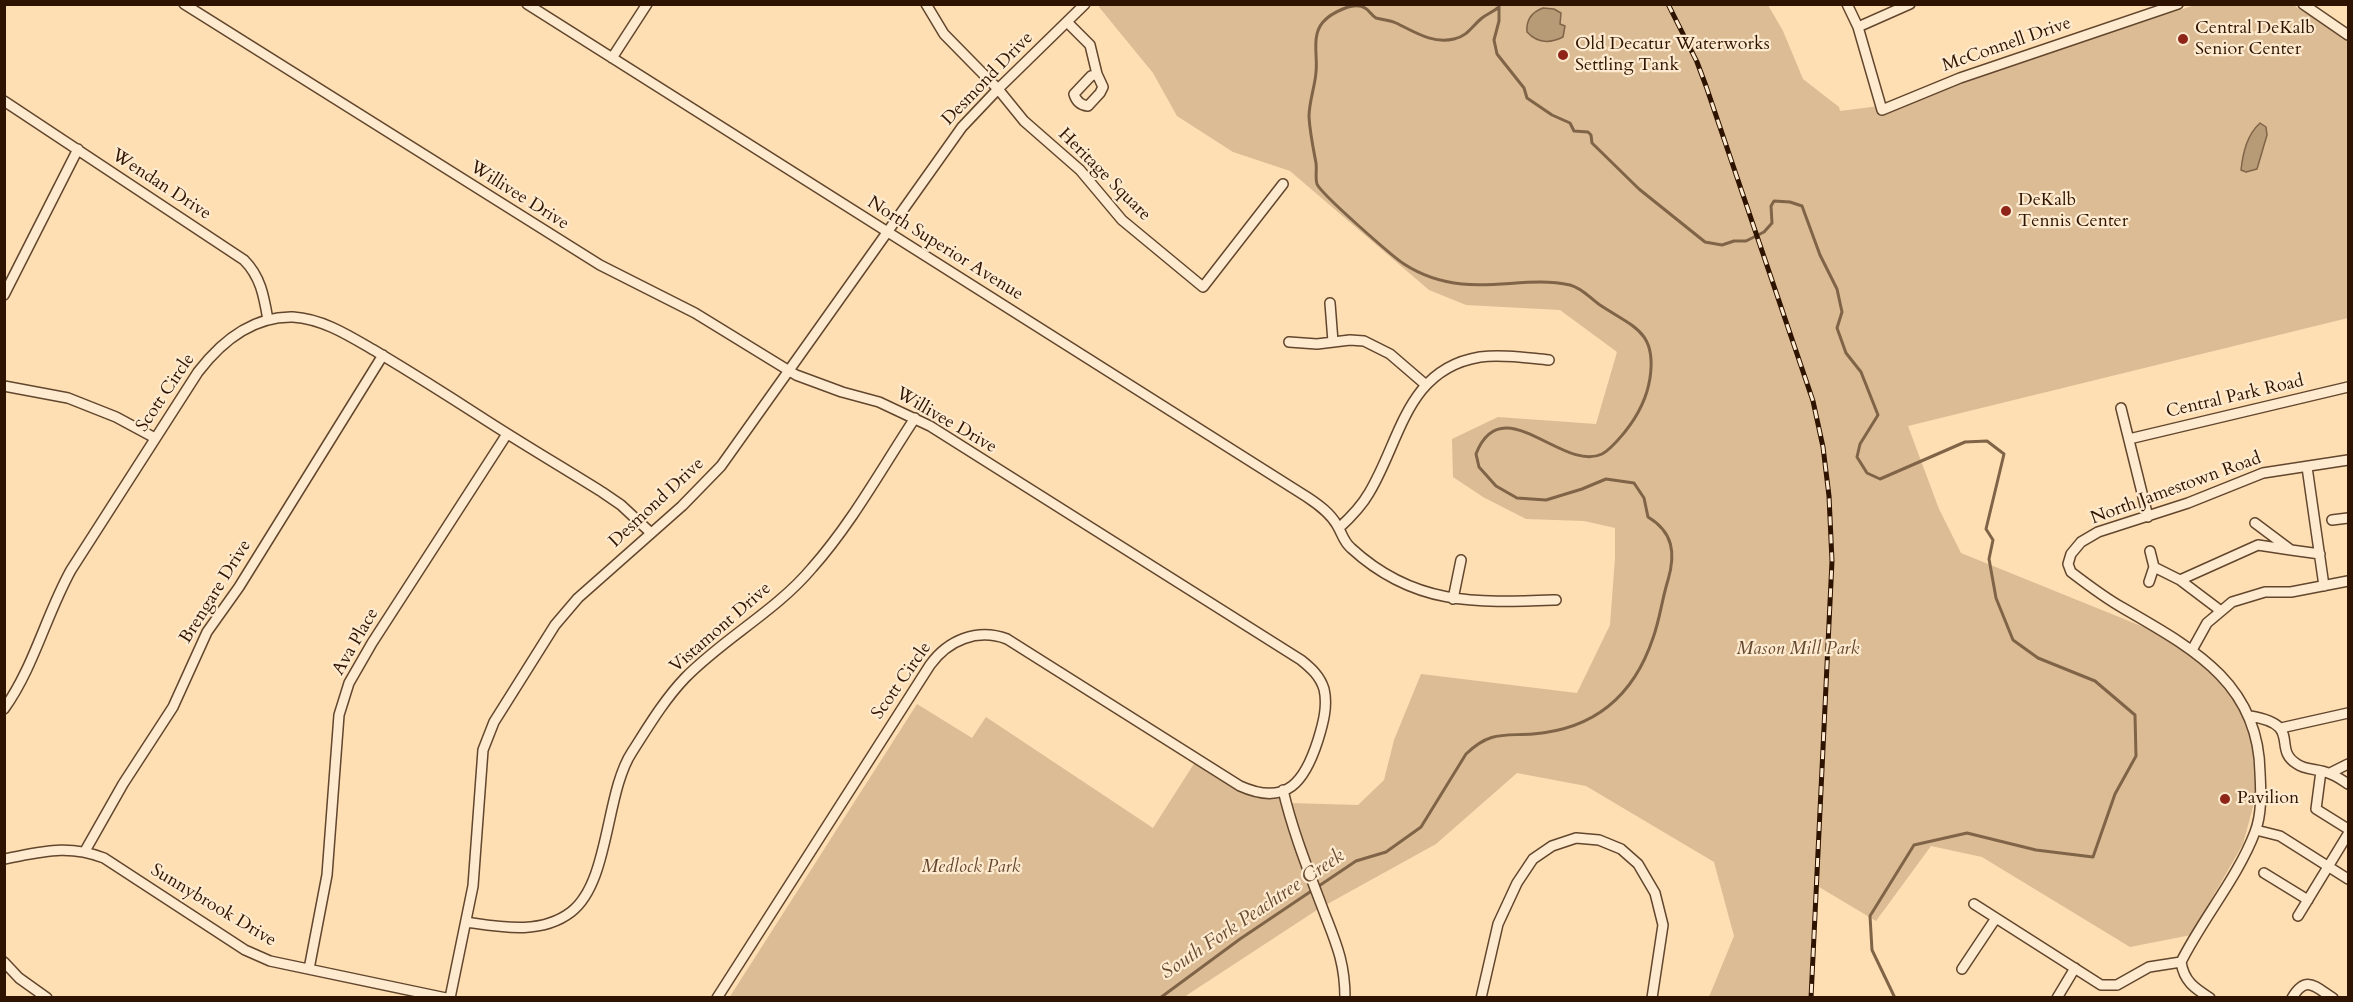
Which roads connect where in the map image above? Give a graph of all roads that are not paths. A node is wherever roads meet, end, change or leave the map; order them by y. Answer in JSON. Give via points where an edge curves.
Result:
{"nodes":[{"id":1,"x":184,"y":4,"type":"edge"},
{"id":2,"x":527,"y":4,"type":"edge"},
{"id":3,"x":647,"y":4,"type":"edge"},
{"id":4,"x":926,"y":4,"type":"edge"},
{"id":5,"x":1085,"y":4,"type":"edge"},
{"id":6,"x":1847,"y":4,"type":"edge"},
{"id":7,"x":1910,"y":4,"type":"edge"},
{"id":8,"x":2178,"y":4,"type":"edge"},
{"id":9,"x":2303,"y":4,"type":"edge"},
{"id":10,"x":1067,"y":22,"type":"junction"},
{"id":11,"x":1858,"y":27,"type":"junction"},
{"id":12,"x":2349,"y":35,"type":"edge"},
{"id":13,"x":612,"y":58,"type":"junction"},
{"id":14,"x":1096,"y":74,"type":"dead end"},
{"id":15,"x":998,"y":89,"type":"junction"},
{"id":16,"x":4,"y":101,"type":"edge"},
{"id":17,"x":78,"y":149,"type":"junction"},
{"id":18,"x":1283,"y":184,"type":"dead end"},
{"id":19,"x":887,"y":232,"type":"junction"},
{"id":20,"x":4,"y":295,"type":"edge"},
{"id":21,"x":1330,"y":303,"type":"dead end"},
{"id":22,"x":268,"y":320,"type":"junction"},
{"id":23,"x":1289,"y":342,"type":"dead end"},
{"id":24,"x":1333,"y":342,"type":"junction"},
{"id":25,"x":382,"y":355,"type":"junction"},
{"id":26,"x":1549,"y":360,"type":"dead end"},
{"id":27,"x":789,"y":371,"type":"junction"},
{"id":28,"x":1426,"y":385,"type":"junction"},
{"id":29,"x":4,"y":386,"type":"edge"},
{"id":30,"x":2349,"y":387,"type":"edge"},
{"id":31,"x":2121,"y":408,"type":"dead end"},
{"id":32,"x":915,"y":418,"type":"junction"},
{"id":33,"x":507,"y":434,"type":"junction"},
{"id":34,"x":155,"y":438,"type":"junction"},
{"id":35,"x":2129,"y":439,"type":"junction"},
{"id":36,"x":2349,"y":460,"type":"edge"},
{"id":37,"x":2307,"y":467,"type":"junction"},
{"id":38,"x":2148,"y":517,"type":"junction"},
{"id":39,"x":2349,"y":518,"type":"edge"},
{"id":40,"x":2332,"y":520,"type":"dead end"},
{"id":41,"x":2255,"y":523,"type":"dead end"},
{"id":42,"x":1339,"y":528,"type":"junction"},
{"id":43,"x":651,"y":533,"type":"junction"},
{"id":44,"x":2150,"y":550,"type":"dead end"},
{"id":45,"x":2291,"y":550,"type":"junction"},
{"id":46,"x":2320,"y":554,"type":"junction"},
{"id":47,"x":1461,"y":560,"type":"dead end"},
{"id":48,"x":2154,"y":567,"type":"junction"},
{"id":49,"x":2180,"y":580,"type":"junction"},
{"id":50,"x":2349,"y":581,"type":"edge"},
{"id":51,"x":2149,"y":582,"type":"dead end"},
{"id":52,"x":2324,"y":586,"type":"junction"},
{"id":53,"x":1453,"y":599,"type":"junction"},
{"id":54,"x":1556,"y":600,"type":"dead end"},
{"id":55,"x":2221,"y":611,"type":"junction"},
{"id":56,"x":2192,"y":650,"type":"junction"},
{"id":57,"x":4,"y":709,"type":"edge"},
{"id":58,"x":2349,"y":713,"type":"edge"},
{"id":59,"x":2250,"y":716,"type":"junction"},
{"id":60,"x":2281,"y":728,"type":"junction"},
{"id":61,"x":2349,"y":764,"type":"edge"},
{"id":62,"x":2325,"y":772,"type":"junction"},
{"id":63,"x":2349,"y":784,"type":"edge"},
{"id":64,"x":1283,"y":790,"type":"junction"},
{"id":65,"x":2349,"y":829,"type":"edge"},
{"id":66,"x":2256,"y":830,"type":"junction"},
{"id":67,"x":2349,"y":834,"type":"edge"},
{"id":68,"x":85,"y":851,"type":"junction"},
{"id":69,"x":4,"y":859,"type":"edge"},
{"id":70,"x":2328,"y":867,"type":"junction"},
{"id":71,"x":2264,"y":873,"type":"dead end"},
{"id":72,"x":2349,"y":879,"type":"edge"},
{"id":73,"x":2308,"y":900,"type":"junction"},
{"id":74,"x":1974,"y":904,"type":"dead end"},
{"id":75,"x":2298,"y":916,"type":"dead end"},
{"id":76,"x":1996,"y":918,"type":"junction"},
{"id":77,"x":466,"y":922,"type":"junction"},
{"id":78,"x":4,"y":962,"type":"edge"},
{"id":79,"x":2181,"y":962,"type":"junction"},
{"id":80,"x":2075,"y":968,"type":"junction"},
{"id":81,"x":309,"y":969,"type":"junction"},
{"id":82,"x":1962,"y":969,"type":"dead end"},
{"id":83,"x":47,"y":998,"type":"edge"},
{"id":84,"x":448,"y":998,"type":"edge"},
{"id":85,"x":717,"y":998,"type":"edge"},
{"id":86,"x":1345,"y":998,"type":"edge"},
{"id":87,"x":1481,"y":998,"type":"edge"},
{"id":88,"x":1652,"y":998,"type":"edge"},
{"id":89,"x":2057,"y":998,"type":"edge"},
{"id":90,"x":2210,"y":998,"type":"edge"},
{"id":91,"x":2292,"y":998,"type":"edge"},
{"id":92,"x":2333,"y":998,"type":"edge"}],
"edges":[{"from":1,"to":27,"type":"street","name":"Willivee Drive","via":[[570,247],[705,318]]},
{"from":2,"to":13,"type":"street","name":"North Superior Avenue"},
{"from":3,"to":13,"type":"street"},
{"from":4,"to":15,"type":"street","via":[[944,34]]},
{"from":5,"to":10,"type":"street","name":"Desmond Drive"},
{"from":6,"to":11,"type":"street"},
{"from":7,"to":11,"type":"street"},
{"from":8,"to":11,"type":"street","name":"McConnell Drive","via":[[1960,78],[1882,110]]},
{"from":9,"to":12,"type":"street"},
{"from":10,"to":14,"type":"street","via":[[1090,45]]},
{"from":10,"to":15,"type":"street","name":"Desmond Drive"},
{"from":13,"to":19,"type":"street","name":"North Superior Avenue"},
{"from":15,"to":18,"type":"street","name":"Heritage Square","via":[[1030,127],[1080,170],[1122,220],[1203,287]]},
{"from":15,"to":19,"type":"street","name":"Desmond Drive","via":[[962,127]]},
{"from":16,"to":17,"type":"street","name":"Wendan Drive"},
{"from":17,"to":20,"type":"street"},
{"from":17,"to":22,"type":"street","name":"Wendan Drive","via":[[244,260],[260,283]]},
{"from":19,"to":27,"type":"street","name":"Desmond Drive"},
{"from":19,"to":42,"type":"street","name":"North Superior Avenue","via":[[1307,497]]},
{"from":21,"to":24,"type":"street"},
{"from":22,"to":25,"type":"street","name":"Scott Circle","via":[[293,317],[323,323]]},
{"from":22,"to":34,"type":"street","name":"Scott Circle","via":[[243,330],[214,353]]},
{"from":23,"to":24,"type":"street"},
{"from":24,"to":28,"type":"street","via":[[1372,344]]},
{"from":25,"to":33,"type":"street","name":"Scott Circle"},
{"from":25,"to":68,"type":"street","name":"Brengare Drive","via":[[239,587],[207,632],[173,707]]},
{"from":26,"to":28,"type":"street","via":[[1479,357],[1449,368]]},
{"from":27,"to":32,"type":"street","name":"Willivee Drive"},
{"from":27,"to":43,"type":"street","name":"Desmond Drive","via":[[721,466]]},
{"from":28,"to":42,"type":"street","via":[[1406,414],[1371,491]]},
{"from":29,"to":34,"type":"street","via":[[68,398]]},
{"from":30,"to":35,"type":"street","name":"Central Park Road"},
{"from":31,"to":35,"type":"street"},
{"from":32,"to":64,"type":"street","name":"Willivee Drive","via":[[1301,660],[1314,672],[1324,690],[1323,725],[1306,772]]},
{"from":32,"to":77,"type":"street","name":"Vistamont Drive","via":[[812,569],[685,678],[659,711],[628,757],[598,867],[582,900],[552,923],[515,929]]},
{"from":33,"to":43,"type":"street","name":"Scott Circle","via":[[615,500]]},
{"from":33,"to":81,"type":"street","name":"Ava Place","via":[[349,683],[339,715],[327,875]]},
{"from":34,"to":57,"type":"street","name":"Scott Circle","via":[[67,577],[22,681]]},
{"from":35,"to":38,"type":"street"},
{"from":36,"to":37,"type":"street","name":"North Jamestown Road"},
{"from":37,"to":38,"type":"street","name":"North Jamestown Road","via":[[2263,473]]},
{"from":37,"to":46,"type":"street"},
{"from":38,"to":56,"type":"street","name":"North Jamestown Road","via":[[2098,532],[2081,542],[2068,564],[2071,572],[2097,591]]},
{"from":39,"to":40,"type":"street"},
{"from":41,"to":45,"type":"street"},
{"from":42,"to":53,"type":"street","name":"North Superior Avenue","via":[[1348,546],[1391,578]]},
{"from":43,"to":77,"type":"street","name":"Desmond Drive","via":[[568,608],[494,722],[482,757]]},
{"from":44,"to":48,"type":"street"},
{"from":45,"to":46,"type":"street"},
{"from":45,"to":49,"type":"street","via":[[2258,545]]},
{"from":46,"to":52,"type":"street"},
{"from":47,"to":53,"type":"street"},
{"from":48,"to":49,"type":"street"},
{"from":48,"to":51,"type":"street"},
{"from":49,"to":55,"type":"street"},
{"from":50,"to":52,"type":"street"},
{"from":52,"to":55,"type":"street","via":[[2265,592],[2232,602]]},
{"from":53,"to":54,"type":"street","name":"North Superior Avenue","via":[[1495,603]]},
{"from":55,"to":56,"type":"street","via":[[2207,623]]},
{"from":56,"to":59,"type":"street","name":"North Jamestown Road","via":[[2222,676]]},
{"from":58,"to":60,"type":"street"},
{"from":59,"to":60,"type":"street","via":[[2271,720]]},
{"from":59,"to":66,"type":"street","name":"North Jamestown Road","via":[[2260,757],[2261,796]]},
{"from":60,"to":62,"type":"street","via":[[2289,755],[2297,765]]},
{"from":61,"to":62,"type":"street"},
{"from":62,"to":63,"type":"street"},
{"from":62,"to":65,"type":"street","via":[[2316,809]]},
{"from":64,"to":85,"type":"street","name":"Scott Circle","via":[[1259,792],[1240,786],[1007,639],[983,635],[961,639],[941,651],[930,666]]},
{"from":64,"to":86,"type":"street","via":[[1341,958]]},
{"from":66,"to":70,"type":"street","via":[[2280,836]]},
{"from":66,"to":79,"type":"street","name":"North Jamestown Road"},
{"from":67,"to":70,"type":"street"},
{"from":68,"to":69,"type":"street","name":"Sunnybrook Drive","via":[[64,849]]},
{"from":68,"to":81,"type":"street","name":"Sunnybrook Drive","via":[[104,858],[257,956]]},
{"from":70,"to":72,"type":"street"},
{"from":70,"to":73,"type":"street"},
{"from":71,"to":73,"type":"street"},
{"from":73,"to":75,"type":"street"},
{"from":74,"to":76,"type":"street"},
{"from":76,"to":80,"type":"street"},
{"from":76,"to":82,"type":"street"},
{"from":77,"to":84,"type":"street","name":"Desmond Drive"},
{"from":78,"to":83,"type":"street"},
{"from":79,"to":80,"type":"street","via":[[2149,967],[2117,985],[2101,984]]},
{"from":79,"to":90,"type":"street","via":[[2188,983]]},
{"from":80,"to":89,"type":"street"},
{"from":81,"to":84,"type":"street","name":"Sunnybrook Drive"},
{"from":87,"to":88,"type":"street","via":[[1498,924],[1517,883],[1533,859],[1552,846],[1576,838],[1599,840],[1621,849],[1638,864],[1655,893],[1663,925]]},
{"from":91,"to":92,"type":"street","via":[[2304,983]]}]}
